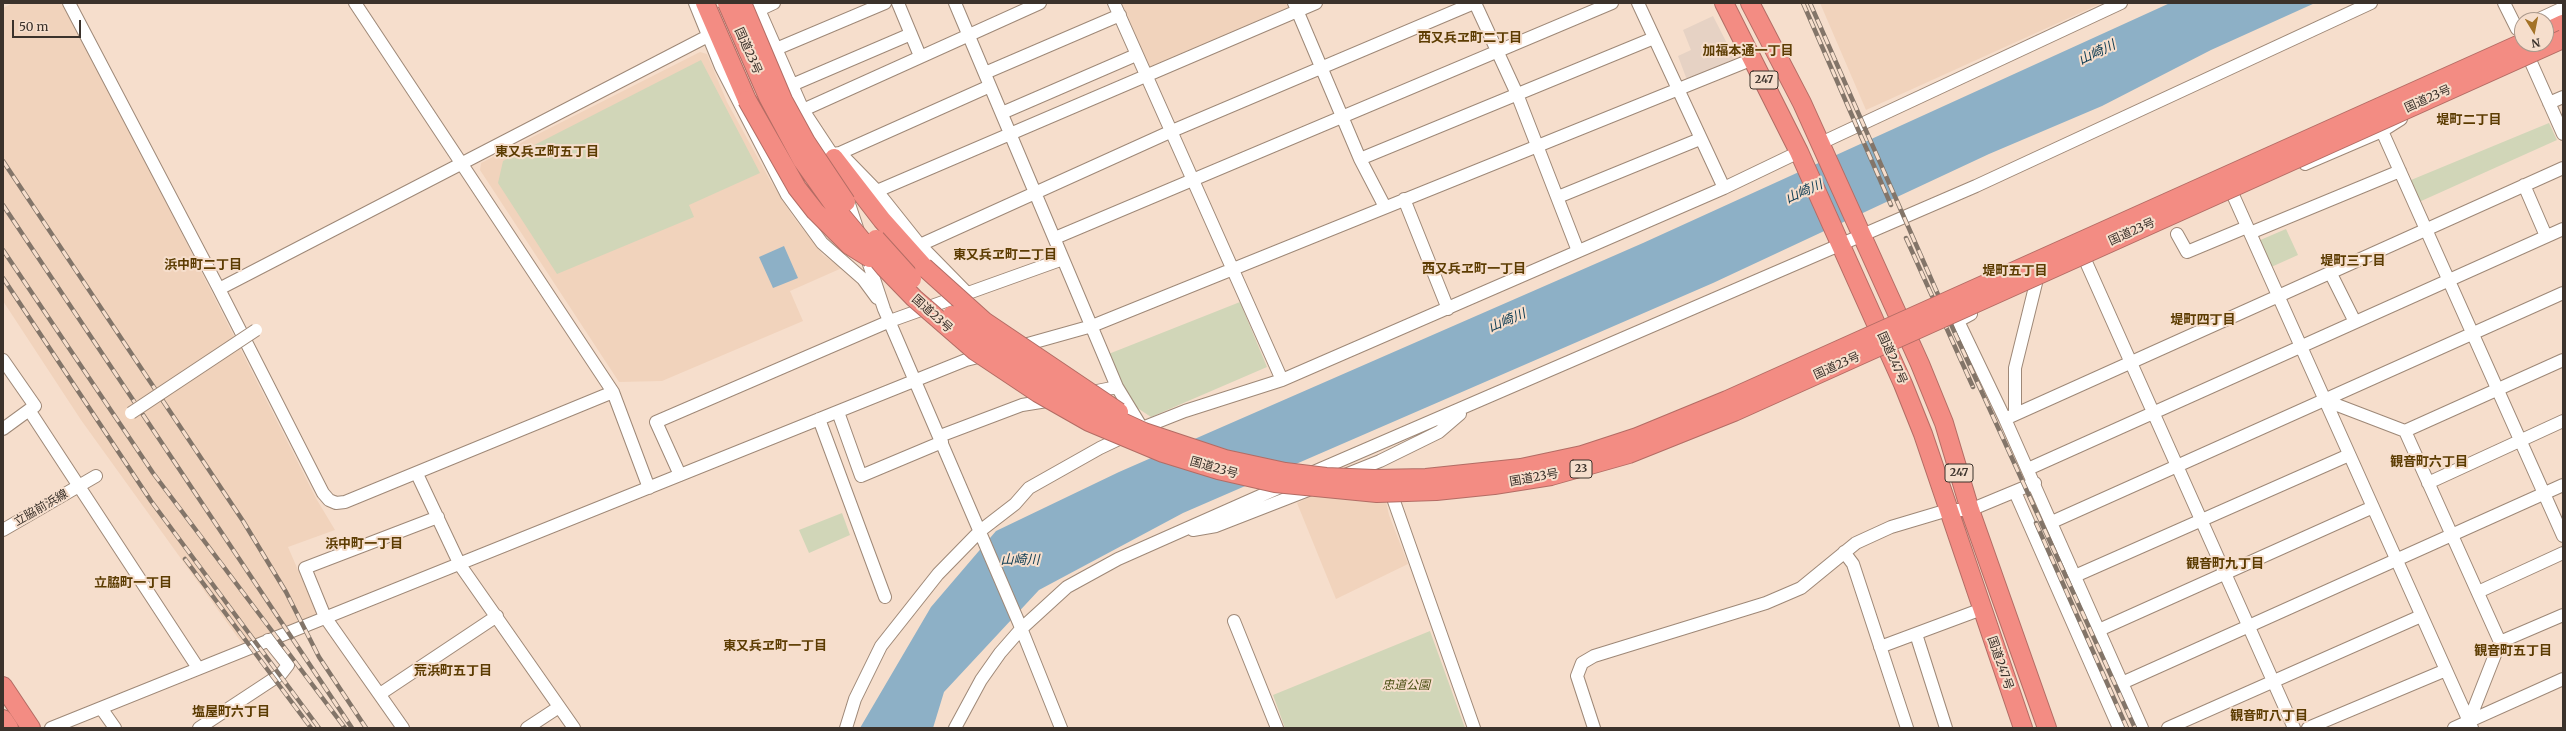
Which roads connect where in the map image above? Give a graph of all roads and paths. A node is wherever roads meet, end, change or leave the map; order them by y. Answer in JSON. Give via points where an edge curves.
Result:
{"nodes":[{"id":1,"x":69,"y":3,"type":"edge"},
{"id":2,"x":355,"y":3,"type":"edge"},
{"id":3,"x":695,"y":3,"type":"edge"},
{"id":4,"x":705,"y":3,"type":"edge"},
{"id":5,"x":727,"y":3,"type":"edge"},
{"id":6,"x":742,"y":3,"type":"edge"},
{"id":7,"x":774,"y":3,"type":"edge"},
{"id":8,"x":885,"y":3,"type":"edge"},
{"id":9,"x":898,"y":3,"type":"edge"},
{"id":10,"x":955,"y":3,"type":"edge"},
{"id":11,"x":1040,"y":3,"type":"edge"},
{"id":12,"x":1114,"y":3,"type":"edge"},
{"id":13,"x":1316,"y":3,"type":"edge"},
{"id":14,"x":1474,"y":3,"type":"edge"},
{"id":15,"x":1612,"y":3,"type":"edge"},
{"id":16,"x":1638,"y":3,"type":"edge"},
{"id":17,"x":1724,"y":3,"type":"edge"},
{"id":18,"x":1750,"y":3,"type":"edge"},
{"id":19,"x":2121,"y":3,"type":"edge"},
{"id":20,"x":2371,"y":3,"type":"edge"},
{"id":21,"x":2504,"y":3,"type":"edge"},
{"id":22,"x":757,"y":6,"type":"edge"},
{"id":23,"x":1295,"y":7,"type":"edge"},
{"id":24,"x":1120,"y":15,"type":"junction"},
{"id":25,"x":2514,"y":23,"type":"edge"},
{"id":26,"x":911,"y":34,"type":"junction"},
{"id":27,"x":967,"y":34,"type":"junction"},
{"id":28,"x":708,"y":36,"type":"junction"},
{"id":29,"x":1654,"y":38,"type":"junction"},
{"id":30,"x":2563,"y":38,"type":"edge"},
{"id":31,"x":2563,"y":44,"type":"edge"},
{"id":32,"x":2514,"y":47,"type":"edge"},
{"id":33,"x":776,"y":49,"type":"junction"},
{"id":34,"x":1499,"y":53,"type":"junction"},
{"id":35,"x":1136,"y":55,"type":"junction"},
{"id":36,"x":920,"y":56,"type":"junction"},
{"id":37,"x":1753,"y":59,"type":"junction"},
{"id":38,"x":2530,"y":60,"type":"junction"},
{"id":39,"x":1321,"y":67,"type":"junction"},
{"id":40,"x":985,"y":73,"type":"junction"},
{"id":41,"x":1145,"y":76,"type":"junction"},
{"id":42,"x":792,"y":85,"type":"junction"},
{"id":43,"x":990,"y":86,"type":"junction"},
{"id":44,"x":1677,"y":89,"type":"junction"},
{"id":45,"x":1517,"y":94,"type":"junction"},
{"id":46,"x":2563,"y":97,"type":"edge"},
{"id":47,"x":2549,"y":103,"type":"junction"},
{"id":48,"x":803,"y":110,"type":"junction"},
{"id":49,"x":1002,"y":113,"type":"junction"},
{"id":50,"x":1342,"y":116,"type":"junction"},
{"id":51,"x":1172,"y":131,"type":"junction"},
{"id":52,"x":2382,"y":131,"type":"junction"},
{"id":53,"x":1010,"y":133,"type":"junction"},
{"id":54,"x":2563,"y":134,"type":"edge"},
{"id":55,"x":1700,"y":139,"type":"junction"},
{"id":56,"x":1537,"y":146,"type":"junction"},
{"id":57,"x":1822,"y":146,"type":"junction"},
{"id":58,"x":835,"y":155,"type":"junction"},
{"id":59,"x":1801,"y":155,"type":"junction"},
{"id":60,"x":1360,"y":159,"type":"junction"},
{"id":61,"x":461,"y":163,"type":"junction"},
{"id":62,"x":2563,"y":168,"type":"edge"},
{"id":63,"x":2400,"y":171,"type":"junction"},
{"id":64,"x":1194,"y":179,"type":"junction"},
{"id":65,"x":2524,"y":185,"type":"junction"},
{"id":66,"x":1724,"y":188,"type":"junction"},
{"id":67,"x":877,"y":190,"type":"junction"},
{"id":68,"x":1035,"y":192,"type":"junction"},
{"id":69,"x":2233,"y":195,"type":"junction"},
{"id":70,"x":1558,"y":197,"type":"junction"},
{"id":71,"x":1404,"y":200,"type":"junction"},
{"id":72,"x":1385,"y":207,"type":"junction"},
{"id":73,"x":2426,"y":229,"type":"junction"},
{"id":74,"x":2563,"y":229,"type":"edge"},
{"id":75,"x":1858,"y":230,"type":"junction"},
{"id":76,"x":2248,"y":230,"type":"junction"},
{"id":77,"x":2178,"y":234,"type":"dead end"},
{"id":78,"x":2546,"y":236,"type":"junction"},
{"id":79,"x":1055,"y":238,"type":"junction"},
{"id":80,"x":1840,"y":240,"type":"junction"},
{"id":81,"x":920,"y":245,"type":"junction"},
{"id":82,"x":1578,"y":251,"type":"junction"},
{"id":83,"x":1063,"y":259,"type":"junction"},
{"id":84,"x":2086,"y":262,"type":"junction"},
{"id":85,"x":884,"y":267,"type":"junction"},
{"id":86,"x":1233,"y":270,"type":"junction"},
{"id":87,"x":2330,"y":272,"type":"junction"},
{"id":88,"x":2449,"y":280,"type":"junction"},
{"id":89,"x":2036,"y":284,"type":"junction"},
{"id":90,"x":219,"y":289,"type":"junction"},
{"id":91,"x":2563,"y":293,"type":"edge"},
{"id":92,"x":968,"y":294,"type":"junction"},
{"id":93,"x":2278,"y":296,"type":"junction"},
{"id":94,"x":884,"y":308,"type":"junction"},
{"id":95,"x":1448,"y":309,"type":"junction"},
{"id":96,"x":890,"y":321,"type":"junction"},
{"id":97,"x":2354,"y":322,"type":"junction"},
{"id":98,"x":1092,"y":326,"type":"junction"},
{"id":99,"x":256,"y":330,"type":"dead end"},
{"id":100,"x":2472,"y":333,"type":"junction"},
{"id":101,"x":2300,"y":346,"type":"junction"},
{"id":102,"x":3,"y":360,"type":"edge"},
{"id":103,"x":2563,"y":360,"type":"edge"},
{"id":104,"x":2130,"y":361,"type":"junction"},
{"id":105,"x":916,"y":380,"type":"junction"},
{"id":106,"x":1282,"y":380,"type":"junction"},
{"id":107,"x":1117,"y":387,"type":"junction"},
{"id":108,"x":2498,"y":389,"type":"junction"},
{"id":109,"x":613,"y":392,"type":"junction"},
{"id":110,"x":2324,"y":400,"type":"junction"},
{"id":111,"x":1470,"y":405,"type":"junction"},
{"id":112,"x":29,"y":410,"type":"junction"},
{"id":113,"x":838,"y":412,"type":"junction"},
{"id":114,"x":2153,"y":412,"type":"junction"},
{"id":115,"x":131,"y":413,"type":"dead end"},
{"id":116,"x":2010,"y":416,"type":"junction"},
{"id":117,"x":818,"y":419,"type":"junction"},
{"id":118,"x":2563,"y":421,"type":"edge"},
{"id":119,"x":3,"y":429,"type":"edge"},
{"id":120,"x":1143,"y":430,"type":"junction"},
{"id":121,"x":2405,"y":431,"type":"junction"},
{"id":122,"x":941,"y":439,"type":"junction"},
{"id":123,"x":2520,"y":440,"type":"junction"},
{"id":124,"x":2349,"y":455,"type":"junction"},
{"id":125,"x":1380,"y":461,"type":"junction"},
{"id":126,"x":2177,"y":466,"type":"junction"},
{"id":127,"x":2028,"y":469,"type":"junction"},
{"id":128,"x":417,"y":474,"type":"junction"},
{"id":129,"x":680,"y":475,"type":"junction"},
{"id":130,"x":96,"y":476,"type":"dead end"},
{"id":131,"x":2035,"y":483,"type":"junction"},
{"id":132,"x":2428,"y":483,"type":"junction"},
{"id":133,"x":79,"y":485,"type":"junction"},
{"id":134,"x":2563,"y":486,"type":"edge"},
{"id":135,"x":649,"y":488,"type":"junction"},
{"id":136,"x":2015,"y":492,"type":"junction"},
{"id":137,"x":2544,"y":494,"type":"junction"},
{"id":138,"x":2373,"y":508,"type":"junction"},
{"id":139,"x":1948,"y":510,"type":"junction"},
{"id":140,"x":1970,"y":510,"type":"junction"},
{"id":141,"x":438,"y":517,"type":"junction"},
{"id":142,"x":2201,"y":520,"type":"junction"},
{"id":143,"x":2052,"y":522,"type":"junction"},
{"id":144,"x":3,"y":530,"type":"edge"},
{"id":145,"x":1175,"y":532,"type":"junction"},
{"id":146,"x":981,"y":535,"type":"junction"},
{"id":147,"x":2452,"y":535,"type":"junction"},
{"id":148,"x":2563,"y":536,"type":"edge"},
{"id":149,"x":1844,"y":552,"type":"junction"},
{"id":150,"x":2563,"y":553,"type":"edge"},
{"id":151,"x":2396,"y":560,"type":"junction"},
{"id":152,"x":460,"y":565,"type":"junction"},
{"id":153,"x":2225,"y":573,"type":"junction"},
{"id":154,"x":2075,"y":576,"type":"junction"},
{"id":155,"x":2478,"y":592,"type":"junction"},
{"id":156,"x":885,"y":598,"type":"dead end"},
{"id":157,"x":1982,"y":610,"type":"junction"},
{"id":158,"x":2563,"y":615,"type":"edge"},
{"id":159,"x":496,"y":616,"type":"junction"},
{"id":160,"x":2421,"y":616,"type":"junction"},
{"id":161,"x":325,"y":617,"type":"junction"},
{"id":162,"x":1234,"y":621,"type":"dead end"},
{"id":163,"x":1020,"y":626,"type":"junction"},
{"id":164,"x":2249,"y":626,"type":"junction"},
{"id":165,"x":2099,"y":630,"type":"junction"},
{"id":166,"x":1916,"y":634,"type":"junction"},
{"id":167,"x":268,"y":640,"type":"junction"},
{"id":168,"x":2500,"y":642,"type":"junction"},
{"id":169,"x":1880,"y":647,"type":"junction"},
{"id":170,"x":198,"y":668,"type":"junction"},
{"id":171,"x":2446,"y":670,"type":"junction"},
{"id":172,"x":2563,"y":679,"type":"edge"},
{"id":173,"x":2274,"y":681,"type":"junction"},
{"id":174,"x":2122,"y":683,"type":"junction"},
{"id":175,"x":3,"y":686,"type":"edge"},
{"id":176,"x":380,"y":694,"type":"junction"},
{"id":177,"x":3,"y":697,"type":"edge"},
{"id":178,"x":559,"y":707,"type":"junction"},
{"id":179,"x":101,"y":708,"type":"junction"},
{"id":180,"x":3,"y":719,"type":"edge"},
{"id":181,"x":2470,"y":725,"type":"edge"},
{"id":182,"x":9,"y":728,"type":"edge"},
{"id":183,"x":23,"y":728,"type":"edge"},
{"id":184,"x":31,"y":728,"type":"edge"},
{"id":185,"x":51,"y":728,"type":"edge"},
{"id":186,"x":114,"y":728,"type":"edge"},
{"id":187,"x":199,"y":728,"type":"edge"},
{"id":188,"x":403,"y":728,"type":"edge"},
{"id":189,"x":527,"y":728,"type":"edge"},
{"id":190,"x":574,"y":728,"type":"edge"},
{"id":191,"x":846,"y":728,"type":"edge"},
{"id":192,"x":955,"y":728,"type":"edge"},
{"id":193,"x":1061,"y":728,"type":"edge"},
{"id":194,"x":1277,"y":728,"type":"edge"},
{"id":195,"x":1474,"y":728,"type":"edge"},
{"id":196,"x":1594,"y":728,"type":"edge"},
{"id":197,"x":1907,"y":728,"type":"edge"},
{"id":198,"x":1946,"y":728,"type":"edge"},
{"id":199,"x":2023,"y":728,"type":"edge"},
{"id":200,"x":2046,"y":728,"type":"edge"},
{"id":201,"x":2119,"y":728,"type":"edge"},
{"id":202,"x":2142,"y":728,"type":"edge"},
{"id":203,"x":2168,"y":728,"type":"edge"},
{"id":204,"x":2294,"y":728,"type":"edge"},
{"id":205,"x":2308,"y":728,"type":"edge"},
{"id":206,"x":2454,"y":728,"type":"edge"}],
"edges":[{"from":1,"to":90,"type":"street"},
{"from":2,"to":61,"type":"street"},
{"from":3,"to":28,"type":"street"},
{"from":4,"to":85,"type":"highway","bridge":true,"via":[[747,100],[797,188],[849,245]]},
{"from":5,"to":85,"type":"highway","name":"国道23号","number":"23","bridge":true,"via":[[768,98],[802,160],[841,215]]},
{"from":6,"to":120,"type":"highway","name":"国道23号","number":"23","bridge":true,"via":[[765,60],[806,142],[843,198],[910,277],[973,332],[1030,373],[1081,403]]},
{"from":7,"to":22,"type":"street"},
{"from":8,"to":33,"type":"street"},
{"from":9,"to":26,"type":"street"},
{"from":10,"to":27,"type":"street"},
{"from":11,"to":27,"type":"street"},
{"from":12,"to":24,"type":"street"},
{"from":13,"to":23,"type":"street"},
{"from":14,"to":34,"type":"street"},
{"from":14,"to":39,"type":"street"},
{"from":15,"to":34,"type":"street"},
{"from":16,"to":29,"type":"street"},
{"from":17,"to":37,"type":"highway","name":"国道247号","number":"247"},
{"from":18,"to":57,"type":"highway","name":"国道247号","number":"247"},
{"from":19,"to":57,"type":"street"},
{"from":20,"to":75,"type":"street","via":[[1976,186]]},
{"from":21,"to":25,"type":"street"},
{"from":22,"to":33,"type":"street"},
{"from":23,"to":39,"type":"street"},
{"from":23,"to":41,"type":"street"},
{"from":24,"to":35,"type":"street"},
{"from":24,"to":40,"type":"street"},
{"from":26,"to":36,"type":"street"},
{"from":26,"to":42,"type":"street"},
{"from":27,"to":36,"type":"street"},
{"from":27,"to":40,"type":"street"},
{"from":28,"to":61,"type":"street"},
{"from":28,"to":94,"type":"street","via":[[721,67],[788,195],[822,243],[863,279]]},
{"from":29,"to":44,"type":"street"},
{"from":29,"to":45,"type":"street"},
{"from":30,"to":85,"type":"highway","name":"国道23号","number":"23","bridge":true,"via":[[1734,412],[1591,467],[1494,485],[1429,492],[1376,493],[1330,490],[1275,483],[1218,470],[1163,453],[1089,422],[975,352],[914,298]]},
{"from":31,"to":38,"type":"street"},
{"from":32,"to":120,"type":"highway","name":"国道23号","number":"23","bridge":true,"via":[[1727,400],[1637,437],[1582,455],[1482,474],[1426,478],[1326,477],[1285,472],[1225,459]]},
{"from":33,"to":42,"type":"street"},
{"from":34,"to":45,"type":"street"},
{"from":34,"to":50,"type":"street"},
{"from":35,"to":41,"type":"street"},
{"from":35,"to":49,"type":"street"},
{"from":36,"to":48,"type":"street"},
{"from":37,"to":44,"type":"street"},
{"from":37,"to":59,"type":"highway","name":"国道247号","number":"247"},
{"from":38,"to":47,"type":"street"},
{"from":38,"to":52,"type":"street","via":[[2420,108]]},
{"from":39,"to":50,"type":"street"},
{"from":39,"to":51,"type":"street"},
{"from":40,"to":43,"type":"street"},
{"from":41,"to":51,"type":"street"},
{"from":41,"to":53,"type":"street"},
{"from":42,"to":48,"type":"street"},
{"from":43,"to":49,"type":"street"},
{"from":43,"to":58,"type":"street"},
{"from":44,"to":55,"type":"street"},
{"from":44,"to":56,"type":"street"},
{"from":45,"to":56,"type":"street"},
{"from":45,"to":60,"type":"street"},
{"from":46,"to":47,"type":"street"},
{"from":47,"to":54,"type":"street"},
{"from":48,"to":58,"type":"street"},
{"from":49,"to":53,"type":"street"},
{"from":50,"to":60,"type":"street"},
{"from":50,"to":64,"type":"street"},
{"from":51,"to":64,"type":"street"},
{"from":51,"to":68,"type":"street"},
{"from":52,"to":63,"type":"street"},
{"from":52,"to":69,"type":"street"},
{"from":53,"to":67,"type":"street"},
{"from":53,"to":68,"type":"street"},
{"from":55,"to":66,"type":"street"},
{"from":55,"to":70,"type":"street"},
{"from":56,"to":70,"type":"street"},
{"from":56,"to":71,"type":"street"},
{"from":57,"to":75,"type":"highway","name":"国道247号","number":"247"},
{"from":58,"to":67,"type":"street"},
{"from":58,"to":94,"type":"street"},
{"from":58,"to":120,"type":"highway","bridge":true,"via":[[882,220],[924,267],[984,321],[1106,402]]},
{"from":59,"to":66,"type":"street"},
{"from":59,"to":80,"type":"highway","name":"国道247号","number":"247"},
{"from":60,"to":72,"type":"street"},
{"from":61,"to":90,"type":"street"},
{"from":61,"to":109,"type":"street"},
{"from":62,"to":65,"type":"street"},
{"from":63,"to":73,"type":"street"},
{"from":63,"to":76,"type":"street"},
{"from":64,"to":79,"type":"street"},
{"from":64,"to":86,"type":"street"},
{"from":65,"to":73,"type":"street"},
{"from":65,"to":78,"type":"street"},
{"from":66,"to":82,"type":"street"},
{"from":67,"to":81,"type":"street"},
{"from":68,"to":79,"type":"street"},
{"from":68,"to":81,"type":"street"},
{"from":69,"to":76,"type":"street"},
{"from":69,"to":84,"type":"street"},
{"from":70,"to":82,"type":"street"},
{"from":71,"to":72,"type":"street"},
{"from":71,"to":95,"type":"street"},
{"from":72,"to":86,"type":"street"},
{"from":73,"to":87,"type":"street"},
{"from":73,"to":88,"type":"street"},
{"from":74,"to":78,"type":"street"},
{"from":75,"to":80,"type":"street"},
{"from":75,"to":140,"type":"highway","name":"国道247号","number":"247","via":[[1920,364],[1944,423]]},
{"from":76,"to":77,"type":"street","via":[[2187,252]]},
{"from":76,"to":93,"type":"street"},
{"from":78,"to":88,"type":"street"},
{"from":79,"to":83,"type":"street"},
{"from":80,"to":111,"type":"street"},
{"from":80,"to":139,"type":"highway","name":"国道247号","number":"247","via":[[1903,384]]},
{"from":81,"to":92,"type":"street"},
{"from":82,"to":95,"type":"street"},
{"from":83,"to":92,"type":"street"},
{"from":83,"to":98,"type":"street"},
{"from":84,"to":89,"type":"street"},
{"from":84,"to":104,"type":"street"},
{"from":86,"to":98,"type":"street"},
{"from":86,"to":106,"type":"street"},
{"from":87,"to":93,"type":"street"},
{"from":87,"to":97,"type":"street"},
{"from":88,"to":97,"type":"street"},
{"from":88,"to":100,"type":"street"},
{"from":89,"to":116,"type":"street","via":[[2015,368]]},
{"from":89,"to":116,"type":"street","via":[[1958,321]]},
{"from":90,"to":128,"type":"street","via":[[323,493],[329,500],[336,503],[345,502]]},
{"from":91,"to":100,"type":"street"},
{"from":92,"to":96,"type":"street"},
{"from":93,"to":101,"type":"street"},
{"from":93,"to":104,"type":"street"},
{"from":94,"to":96,"type":"street"},
{"from":95,"to":106,"type":"street"},
{"from":96,"to":105,"type":"street"},
{"from":96,"to":129,"type":"street","via":[[656,422]]},
{"from":97,"to":101,"type":"street"},
{"from":98,"to":105,"type":"street","via":[[972,358]]},
{"from":98,"to":107,"type":"street"},
{"from":99,"to":115,"type":"street","bridge":true},
{"from":100,"to":108,"type":"street"},
{"from":100,"to":110,"type":"street"},
{"from":101,"to":110,"type":"street"},
{"from":101,"to":114,"type":"street"},
{"from":102,"to":112,"type":"street","via":[[35,406]]},
{"from":103,"to":108,"type":"street"},
{"from":104,"to":114,"type":"street"},
{"from":104,"to":116,"type":"street"},
{"from":105,"to":113,"type":"street"},
{"from":105,"to":122,"type":"street"},
{"from":106,"to":120,"type":"street","via":[[1172,415]]},
{"from":107,"to":120,"type":"street"},
{"from":107,"to":122,"type":"street","via":[[1022,406]]},
{"from":108,"to":121,"type":"street"},
{"from":108,"to":123,"type":"street"},
{"from":109,"to":128,"type":"street"},
{"from":109,"to":135,"type":"street"},
{"from":110,"to":121,"type":"street"},
{"from":110,"to":124,"type":"street"},
{"from":110,"to":126,"type":"street"},
{"from":111,"to":125,"type":"street","via":[[1439,432]]},
{"from":111,"to":145,"type":"street"},
{"from":112,"to":119,"type":"street"},
{"from":112,"to":133,"type":"street"},
{"from":113,"to":117,"type":"street"},
{"from":113,"to":122,"type":"street","via":[[860,476]]},
{"from":114,"to":126,"type":"street"},
{"from":114,"to":127,"type":"street"},
{"from":116,"to":127,"type":"street"},
{"from":117,"to":129,"type":"street"},
{"from":117,"to":156,"type":"street"},
{"from":118,"to":123,"type":"street"},
{"from":120,"to":146,"type":"street","via":[[1100,448],[1029,488]]},
{"from":121,"to":132,"type":"street"},
{"from":122,"to":146,"type":"street"},
{"from":123,"to":132,"type":"street"},
{"from":123,"to":137,"type":"street"},
{"from":124,"to":138,"type":"street"},
{"from":124,"to":142,"type":"street"},
{"from":125,"to":145,"type":"street","via":[[1216,526]]},
{"from":125,"to":195,"type":"street"},
{"from":126,"to":142,"type":"street"},
{"from":126,"to":143,"type":"street"},
{"from":127,"to":131,"type":"street"},
{"from":128,"to":141,"type":"street"},
{"from":129,"to":135,"type":"street"},
{"from":130,"to":133,"type":"street","name":"立脇前浜線"},
{"from":131,"to":136,"type":"street"},
{"from":131,"to":143,"type":"street"},
{"from":132,"to":147,"type":"street"},
{"from":133,"to":144,"type":"street","name":"立脇前浜線"},
{"from":133,"to":170,"type":"street"},
{"from":134,"to":137,"type":"street"},
{"from":135,"to":152,"type":"street"},
{"from":136,"to":140,"type":"street"},
{"from":136,"to":201,"type":"street"},
{"from":137,"to":147,"type":"street"},
{"from":137,"to":148,"type":"street"},
{"from":138,"to":151,"type":"street"},
{"from":138,"to":153,"type":"street"},
{"from":139,"to":140,"type":"street"},
{"from":139,"to":149,"type":"street","via":[[1891,527],[1856,543]]},
{"from":139,"to":157,"type":"highway","name":"国道247号","number":"247"},
{"from":140,"to":200,"type":"highway","name":"国道247号","number":"247"},
{"from":141,"to":152,"type":"street"},
{"from":141,"to":161,"type":"street","via":[[305,568]]},
{"from":142,"to":153,"type":"street"},
{"from":142,"to":154,"type":"street"},
{"from":143,"to":154,"type":"street"},
{"from":145,"to":163,"type":"street","via":[[1118,559],[1068,587]]},
{"from":146,"to":163,"type":"street"},
{"from":146,"to":191,"type":"street","via":[[938,574],[882,646],[855,699]]},
{"from":147,"to":151,"type":"street"},
{"from":147,"to":155,"type":"street"},
{"from":149,"to":169,"type":"street","via":[[1853,564]]},
{"from":149,"to":196,"type":"street","via":[[1800,588],[1773,600],[1726,617],[1594,656],[1582,663],[1577,676]]},
{"from":150,"to":155,"type":"street"},
{"from":151,"to":160,"type":"street"},
{"from":151,"to":164,"type":"street"},
{"from":152,"to":159,"type":"street"},
{"from":152,"to":161,"type":"street"},
{"from":153,"to":164,"type":"street"},
{"from":153,"to":165,"type":"street"},
{"from":154,"to":165,"type":"street"},
{"from":155,"to":168,"type":"street"},
{"from":157,"to":166,"type":"street"},
{"from":157,"to":199,"type":"highway","name":"国道247号","number":"247"},
{"from":158,"to":168,"type":"street"},
{"from":159,"to":176,"type":"street"},
{"from":159,"to":178,"type":"street"},
{"from":160,"to":171,"type":"street"},
{"from":160,"to":173,"type":"street"},
{"from":161,"to":167,"type":"street"},
{"from":161,"to":176,"type":"street"},
{"from":162,"to":194,"type":"street"},
{"from":163,"to":192,"type":"street","via":[[981,680]]},
{"from":163,"to":193,"type":"street"},
{"from":164,"to":173,"type":"street"},
{"from":164,"to":174,"type":"street"},
{"from":165,"to":174,"type":"street"},
{"from":166,"to":169,"type":"street"},
{"from":166,"to":198,"type":"street"},
{"from":167,"to":170,"type":"street"},
{"from":167,"to":187,"type":"street","via":[[288,665]]},
{"from":168,"to":181,"type":"street"},
{"from":169,"to":197,"type":"street"},
{"from":170,"to":179,"type":"street"},
{"from":171,"to":181,"type":"street"},
{"from":171,"to":205,"type":"street"},
{"from":172,"to":181,"type":"street"},
{"from":173,"to":203,"type":"street"},
{"from":173,"to":204,"type":"street"},
{"from":174,"to":202,"type":"street"},
{"from":175,"to":184,"type":"highway"},
{"from":176,"to":188,"type":"street"},
{"from":177,"to":183,"type":"highway"},
{"from":178,"to":189,"type":"street"},
{"from":178,"to":190,"type":"street"},
{"from":179,"to":185,"type":"street"},
{"from":179,"to":186,"type":"street"},
{"from":180,"to":182,"type":"highway"},
{"from":181,"to":206,"type":"street"}]}
